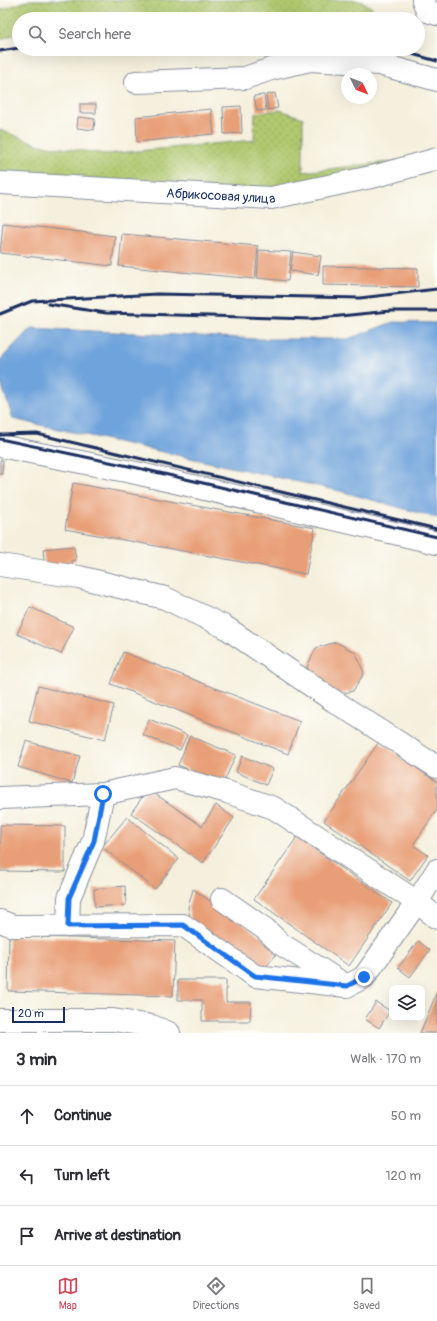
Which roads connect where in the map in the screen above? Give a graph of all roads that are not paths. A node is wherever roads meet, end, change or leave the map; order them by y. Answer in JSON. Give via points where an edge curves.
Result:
{"nodes":[{"id":1,"x":423,"y":0,"type":"edge"},
{"id":2,"x":437,"y":14,"type":"edge"},
{"id":3,"x":437,"y":80,"type":"edge"},
{"id":4,"x":136,"y":82,"type":"dead end"},
{"id":5,"x":437,"y":159,"type":"edge"},
{"id":6,"x":0,"y":183,"type":"edge"},
{"id":7,"x":0,"y":446,"type":"edge"},
{"id":8,"x":437,"y":544,"type":"edge"},
{"id":9,"x":0,"y":565,"type":"edge"},
{"id":10,"x":437,"y":767,"type":"edge"},
{"id":11,"x":103,"y":794,"type":"junction"},
{"id":12,"x":0,"y":798,"type":"edge"},
{"id":13,"x":437,"y":870,"type":"edge"},
{"id":14,"x":222,"y":899,"type":"dead end"},
{"id":15,"x":416,"y":902,"type":"junction"},
{"id":16,"x":437,"y":918,"type":"edge"},
{"id":17,"x":0,"y":921,"type":"edge"},
{"id":18,"x":68,"y":926,"type":"junction"},
{"id":19,"x":347,"y":986,"type":"junction"},
{"id":20,"x":0,"y":1020,"type":"edge"},
{"id":21,"x":169,"y":1033,"type":"edge"}],
"edges":[{"from":1,"to":2,"type":"main road","via":[[427,11]]},
{"from":3,"to":4,"type":"main road","via":[[379,64],[310,60],[245,78]]},
{"from":5,"to":6,"type":"main road","name":"Абрикосовая улица","via":[[376,176],[272,198]]},
{"from":7,"to":8,"type":"main road","via":[[136,473]]},
{"from":9,"to":10,"type":"main road","via":[[79,577],[165,598],[225,627]]},
{"from":11,"to":12,"type":"main road"},
{"from":11,"to":15,"type":"main road","via":[[175,778],[274,808]]},
{"from":11,"to":18,"type":"main road","via":[[94,841],[69,898]]},
{"from":13,"to":15,"type":"main road"},
{"from":14,"to":19,"type":"main road","via":[[265,929],[281,944]]},
{"from":15,"to":16,"type":"main road"},
{"from":15,"to":19,"type":"main road","via":[[364,977]]},
{"from":17,"to":18,"type":"main road","via":[[13,926]]},
{"from":18,"to":19,"type":"main road","via":[[183,925],[255,976]]},
{"from":20,"to":21,"type":"main road","via":[[113,1020],[152,1026]]}]}
